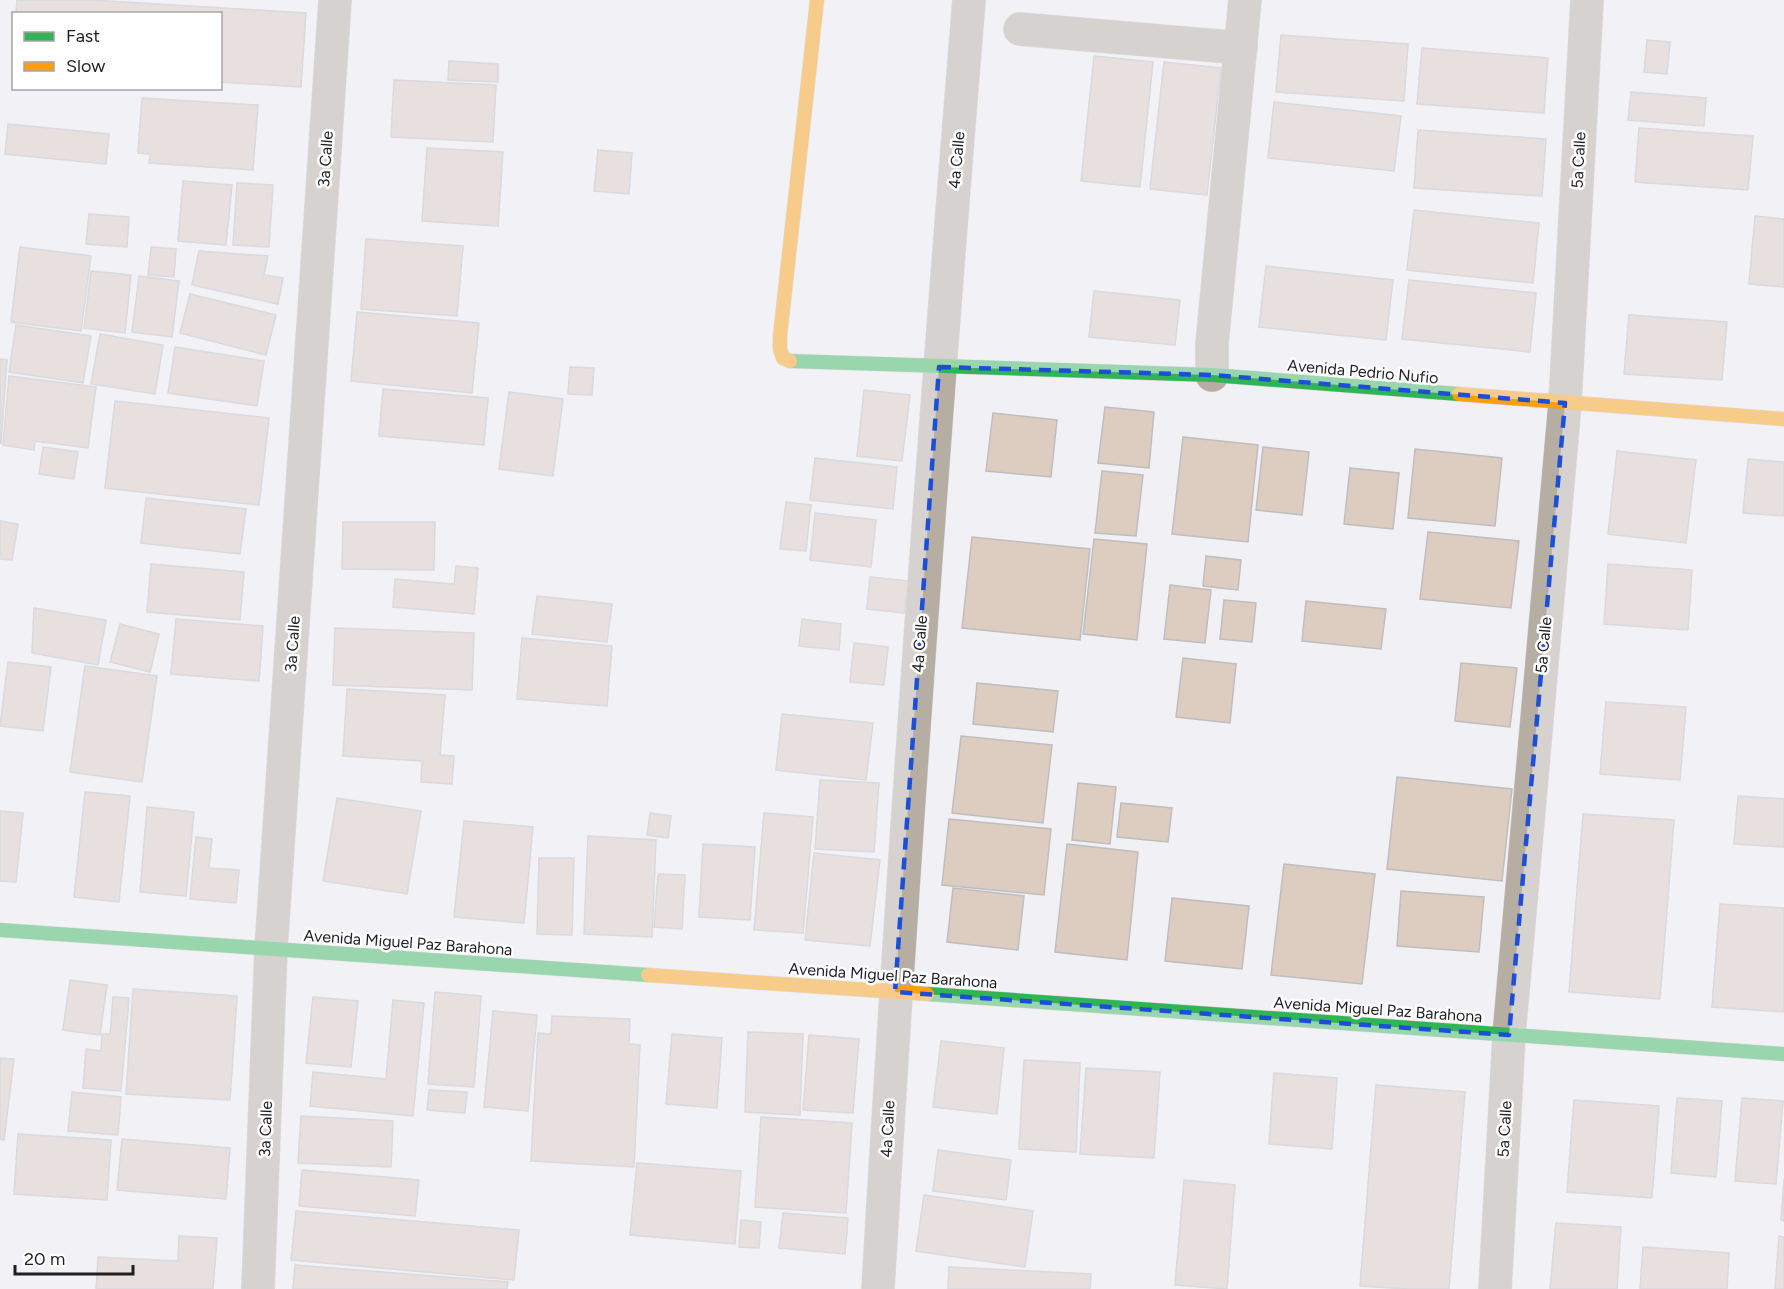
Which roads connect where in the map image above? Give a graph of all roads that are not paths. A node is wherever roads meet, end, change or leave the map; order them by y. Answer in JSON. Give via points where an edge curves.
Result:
{"nodes":[{"id":1,"x":335,"y":0,"type":"edge"},
{"id":2,"x":817,"y":0,"type":"edge"},
{"id":3,"x":969,"y":0,"type":"edge"},
{"id":4,"x":1245,"y":0,"type":"edge"},
{"id":5,"x":1587,"y":0,"type":"edge"},
{"id":6,"x":1020,"y":29,"type":"dead end"},
{"id":7,"x":1241,"y":48,"type":"junction"},
{"id":8,"x":939,"y":367,"type":"junction"},
{"id":9,"x":1212,"y":375,"type":"junction"},
{"id":10,"x":1565,"y":403,"type":"junction"},
{"id":11,"x":1784,"y":419,"type":"edge"},
{"id":12,"x":0,"y":930,"type":"edge"},
{"id":13,"x":271,"y":949,"type":"junction"},
{"id":14,"x":895,"y":992,"type":"junction"},
{"id":15,"x":1509,"y":1035,"type":"junction"},
{"id":16,"x":1784,"y":1054,"type":"edge"},
{"id":17,"x":258,"y":1289,"type":"edge"},
{"id":18,"x":878,"y":1289,"type":"edge"},
{"id":19,"x":1495,"y":1289,"type":"edge"}],
"edges":[{"from":1,"to":13,"type":"street","name":"3a Calle"},
{"from":2,"to":8,"type":"street","name":"Avenida Pedrio Nufio","via":[[780,349],[783,358],[792,362]]},
{"from":3,"to":8,"type":"street","name":"4a Calle"},
{"from":4,"to":7,"type":"street"},
{"from":5,"to":10,"type":"street","name":"5a Calle"},
{"from":6,"to":7,"type":"street"},
{"from":7,"to":9,"type":"street"},
{"from":8,"to":9,"type":"street","name":"Avenida Pedrio Nufio"},
{"from":8,"to":14,"type":"street","name":"4a Calle"},
{"from":9,"to":10,"type":"street","name":"Avenida Pedrio Nufio"},
{"from":10,"to":11,"type":"street","name":"Avenida Pedrio Nufio"},
{"from":10,"to":15,"type":"street","name":"5a Calle"},
{"from":12,"to":13,"type":"street","name":"Avenida Miguel Paz Barahona"},
{"from":13,"to":14,"type":"street","name":"Avenida Miguel Paz Barahona"},
{"from":13,"to":17,"type":"street","name":"3a Calle"},
{"from":14,"to":15,"type":"street","name":"Avenida Miguel Paz Barahona"},
{"from":14,"to":18,"type":"street","name":"4a Calle"},
{"from":15,"to":16,"type":"street","name":"Avenida Miguel Paz Barahona"},
{"from":15,"to":19,"type":"street","name":"5a Calle"}]}
